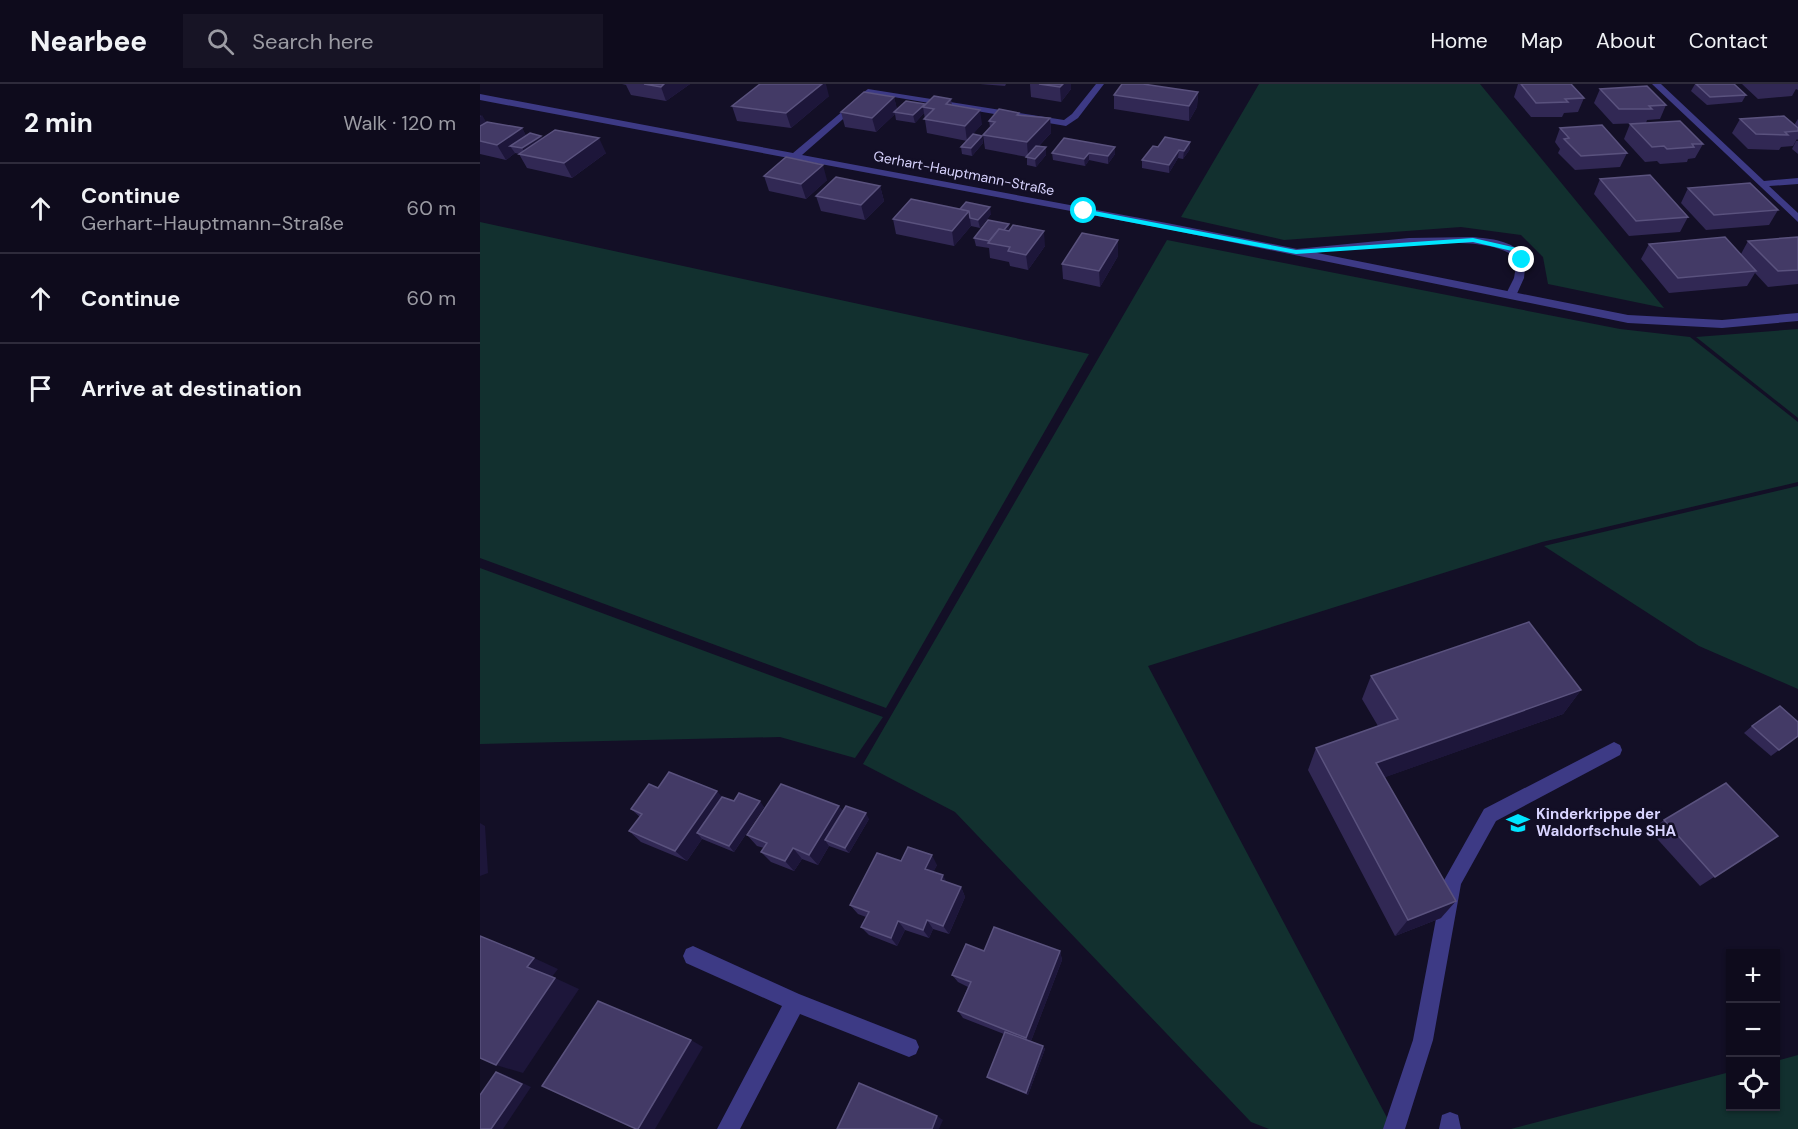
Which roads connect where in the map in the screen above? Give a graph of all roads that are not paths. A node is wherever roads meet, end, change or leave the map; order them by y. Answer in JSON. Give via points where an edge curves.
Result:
{"nodes":[{"id":1,"x":877,"y":84,"type":"edge"},
{"id":2,"x":1100,"y":84,"type":"edge"},
{"id":3,"x":1656,"y":84,"type":"edge"},
{"id":4,"x":868,"y":92,"type":"junction"},
{"id":5,"x":480,"y":97,"type":"edge"},
{"id":6,"x":795,"y":156,"type":"junction"},
{"id":7,"x":1798,"y":181,"type":"edge"},
{"id":8,"x":1762,"y":184,"type":"junction"},
{"id":9,"x":1798,"y":219,"type":"edge"},
{"id":10,"x":1296,"y":252,"type":"junction"},
{"id":11,"x":1511,"y":296,"type":"junction"},
{"id":12,"x":1798,"y":317,"type":"edge"},
{"id":13,"x":1614,"y":750,"type":"dead end"},
{"id":14,"x":693,"y":956,"type":"dead end"},
{"id":15,"x":795,"y":1002,"type":"junction"},
{"id":16,"x":909,"y":1047,"type":"dead end"},
{"id":17,"x":1394,"y":1128,"type":"edge"},
{"id":18,"x":728,"y":1129,"type":"edge"}],
"edges":[{"from":1,"to":4,"type":"street"},
{"from":2,"to":4,"type":"street","via":[[1066,123]]},
{"from":3,"to":8,"type":"street"},
{"from":4,"to":6,"type":"street"},
{"from":5,"to":6,"type":"street","name":"Gerhart-Hauptmann-Straße"},
{"from":6,"to":10,"type":"street","name":"Gerhart-Hauptmann-Straße"},
{"from":7,"to":8,"type":"street"},
{"from":8,"to":9,"type":"street"},
{"from":10,"to":11,"type":"street","name":"Gerhart-Hauptmann-Straße"},
{"from":10,"to":11,"type":"street","via":[[1436,241],[1499,244],[1514,249],[1522,260]]},
{"from":11,"to":12,"type":"street","name":"Gerhart-Hauptmann-Straße","via":[[1628,319],[1674,323],[1722,324]]},
{"from":13,"to":17,"type":"street","via":[[1490,814],[1452,882],[1423,1040]]},
{"from":14,"to":15,"type":"street"},
{"from":15,"to":16,"type":"street"},
{"from":15,"to":18,"type":"street"}]}
